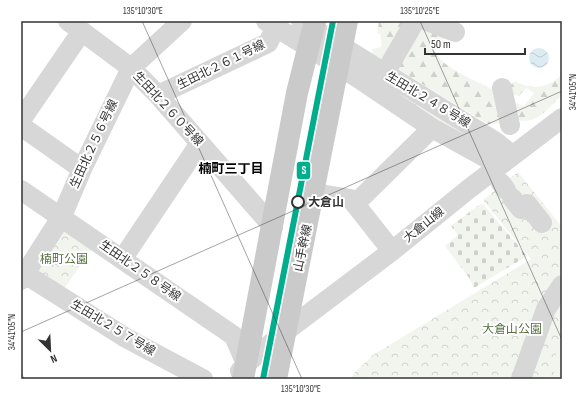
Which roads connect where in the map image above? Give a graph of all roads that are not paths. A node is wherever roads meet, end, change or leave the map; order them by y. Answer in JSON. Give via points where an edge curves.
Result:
{"nodes":[{"id":1,"x":182,"y":21,"type":"edge"},
{"id":2,"x":347,"y":21,"type":"edge"},
{"id":3,"x":415,"y":21,"type":"edge"},
{"id":4,"x":426,"y":21,"type":"edge"},
{"id":5,"x":271,"y":24,"type":"edge"},
{"id":6,"x":75,"y":26,"type":"edge"},
{"id":7,"x":310,"y":29,"type":"edge"},
{"id":8,"x":455,"y":32,"type":"dead end"},
{"id":9,"x":341,"y":57,"type":"junction"},
{"id":10,"x":389,"y":66,"type":"dead end"},
{"id":11,"x":131,"y":68,"type":"junction"},
{"id":12,"x":502,"y":88,"type":"dead end"},
{"id":13,"x":158,"y":95,"type":"junction"},
{"id":14,"x":562,"y":118,"type":"edge"},
{"id":15,"x":21,"y":120,"type":"edge"},
{"id":16,"x":510,"y":125,"type":"dead end"},
{"id":17,"x":21,"y":126,"type":"edge"},
{"id":18,"x":432,"y":128,"type":"junction"},
{"id":19,"x":200,"y":143,"type":"junction"},
{"id":20,"x":82,"y":168,"type":"junction"},
{"id":21,"x":506,"y":178,"type":"junction"},
{"id":22,"x":21,"y":190,"type":"edge"},
{"id":23,"x":314,"y":193,"type":"junction"},
{"id":24,"x":356,"y":204,"type":"junction"},
{"id":25,"x":62,"y":216,"type":"junction"},
{"id":26,"x":542,"y":223,"type":"dead end"},
{"id":27,"x":273,"y":227,"type":"junction"},
{"id":28,"x":392,"y":251,"type":"junction"},
{"id":29,"x":123,"y":258,"type":"junction"},
{"id":30,"x":24,"y":271,"type":"edge"},
{"id":31,"x":562,"y":286,"type":"edge"},
{"id":32,"x":286,"y":331,"type":"junction"},
{"id":33,"x":241,"y":374,"type":"edge"},
{"id":34,"x":203,"y":379,"type":"edge"},
{"id":35,"x":276,"y":379,"type":"edge"},
{"id":36,"x":522,"y":379,"type":"edge"}],
"edges":[{"from":1,"to":11,"type":"street","name":"生田北２５６号線"},
{"from":2,"to":9,"type":"main road","name":"山手幹線"},
{"from":3,"to":10,"type":"street"},
{"from":4,"to":8,"type":"street"},
{"from":5,"to":7,"type":"street"},
{"from":5,"to":13,"type":"street","name":"生田北２６１号線","via":[[268,43]]},
{"from":6,"to":11,"type":"street","name":"生田北２６０号線"},
{"from":6,"to":15,"type":"street"},
{"from":7,"to":9,"type":"street"},
{"from":7,"to":27,"type":"main road"},
{"from":9,"to":18,"type":"street","name":"生田北２４８号線"},
{"from":9,"to":21,"type":"street","name":"生田北２４８号線","via":[[496,142]]},
{"from":9,"to":23,"type":"main road","name":"山手幹線"},
{"from":11,"to":13,"type":"street","name":"生田北２６０号線"},
{"from":11,"to":20,"type":"street","name":"生田北２５６号線"},
{"from":12,"to":16,"type":"street"},
{"from":13,"to":19,"type":"street","name":"生田北２６０号線"},
{"from":14,"to":21,"type":"street","name":"大倉山線"},
{"from":17,"to":20,"type":"street"},
{"from":18,"to":21,"type":"street","name":"生田北２４８号線"},
{"from":18,"to":24,"type":"street"},
{"from":19,"to":27,"type":"street","name":"生田北２６０号線"},
{"from":19,"to":29,"type":"street"},
{"from":20,"to":25,"type":"street","name":"生田北２５６号線"},
{"from":21,"to":26,"type":"street","via":[[521,209],[527,204]]},
{"from":21,"to":28,"type":"street","name":"大倉山線"},
{"from":22,"to":25,"type":"street","name":"生田北２５８号線"},
{"from":23,"to":24,"type":"street","via":[[351,199]]},
{"from":23,"to":32,"type":"main road","name":"山手幹線"},
{"from":24,"to":28,"type":"street"},
{"from":25,"to":29,"type":"street","name":"生田北２５８号線"},
{"from":25,"to":30,"type":"street","name":"生田北２５６号線"},
{"from":27,"to":33,"type":"main road"},
{"from":28,"to":32,"type":"street","name":"大倉山線"},
{"from":29,"to":33,"type":"street","name":"生田北２５８号線","via":[[234,336]]},
{"from":30,"to":34,"type":"street","name":"生田北２５７号線","via":[[126,338]]},
{"from":31,"to":36,"type":"street","via":[[546,309]]},
{"from":32,"to":33,"type":"street","name":"大倉山線"},
{"from":32,"to":35,"type":"main road","name":"山手幹線"}]}
